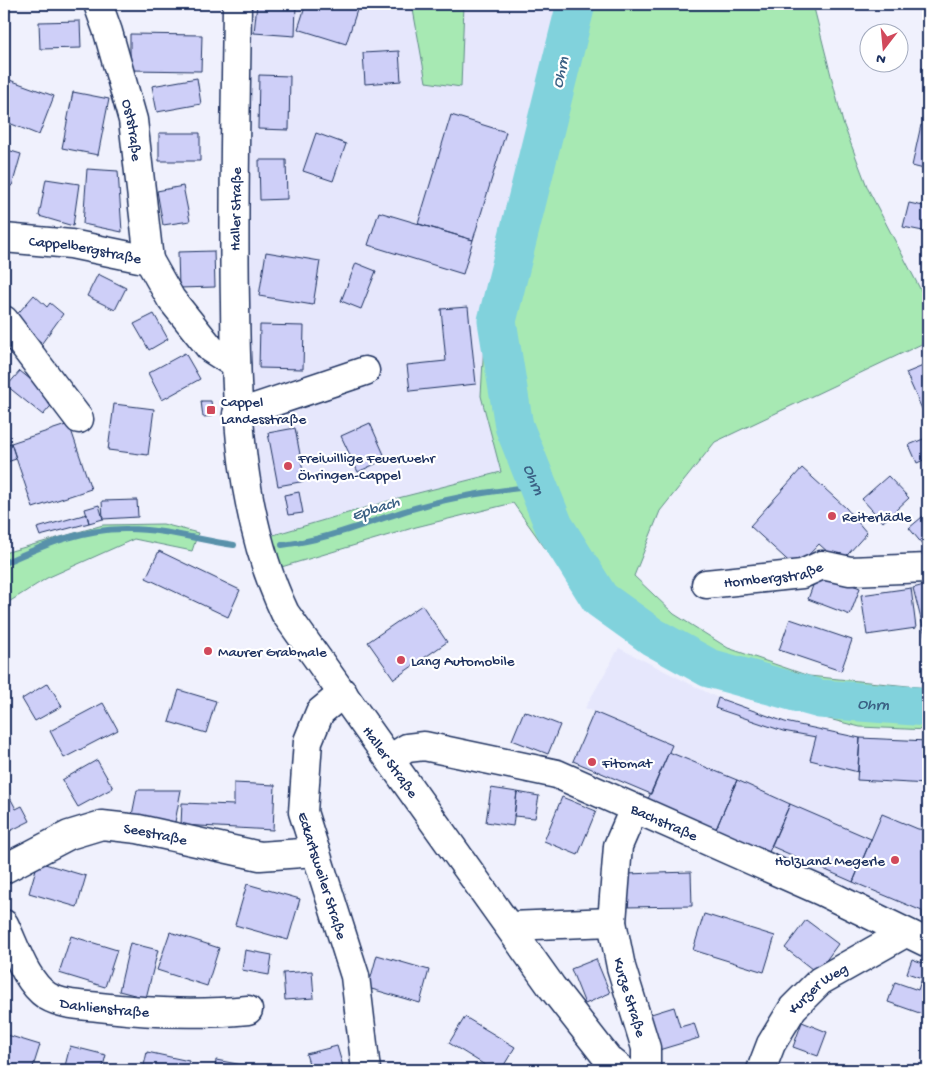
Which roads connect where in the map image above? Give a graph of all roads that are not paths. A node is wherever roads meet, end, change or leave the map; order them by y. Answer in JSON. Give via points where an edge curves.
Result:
{"nodes":[{"id":1,"x":98,"y":4,"type":"edge"},
{"id":2,"x":237,"y":4,"type":"edge"},
{"id":3,"x":4,"y":238,"type":"edge"},
{"id":4,"x":149,"y":260,"type":"junction"},
{"id":5,"x":4,"y":320,"type":"edge"},
{"id":6,"x":236,"y":365,"type":"junction"},
{"id":7,"x":365,"y":371,"type":"dead end"},
{"id":8,"x":238,"y":414,"type":"junction"},
{"id":9,"x":79,"y":420,"type":"dead end"},
{"id":10,"x":928,"y":568,"type":"edge"},
{"id":11,"x":706,"y":584,"type":"dead end"},
{"id":12,"x":343,"y":693,"type":"junction"},
{"id":13,"x":390,"y":759,"type":"junction"},
{"id":14,"x":634,"y":809,"type":"junction"},
{"id":15,"x":316,"y":852,"type":"junction"},
{"id":16,"x":4,"y":869,"type":"edge"},
{"id":17,"x":612,"y":922,"type":"junction"},
{"id":18,"x":4,"y":924,"type":"edge"},
{"id":19,"x":510,"y":926,"type":"junction"},
{"id":20,"x":917,"y":938,"type":"edge"},
{"id":21,"x":248,"y":1010,"type":"dead end"},
{"id":22,"x":366,"y":1070,"type":"edge"},
{"id":23,"x":622,"y":1070,"type":"edge"},
{"id":24,"x":646,"y":1070,"type":"edge"},
{"id":25,"x":761,"y":1070,"type":"edge"}],
"edges":[{"from":1,"to":4,"type":"street","name":"Oststraße","via":[[133,120]]},
{"from":2,"to":6,"type":"street","name":"Haller Straße"},
{"from":3,"to":4,"type":"street","name":"Cappelbergstraße","via":[[71,244]]},
{"from":4,"to":6,"type":"street","name":"Cappelbergstraße","via":[[171,298],[211,348]]},
{"from":5,"to":9,"type":"street"},
{"from":6,"to":8,"type":"street","name":"Haller Straße"},
{"from":7,"to":8,"type":"street"},
{"from":8,"to":12,"type":"street","name":"Haller Straße","via":[[258,543],[270,583],[285,614]]},
{"from":10,"to":11,"type":"street","name":"Hornbergstraße","via":[[850,571],[822,564],[802,574]]},
{"from":12,"to":13,"type":"street","name":"Haller Straße"},
{"from":12,"to":15,"type":"street","name":"Eckartsweiler Straße","via":[[320,712],[308,741],[303,812]]},
{"from":13,"to":14,"type":"street","name":"Bachstraße","via":[[407,748],[438,748],[557,774]]},
{"from":13,"to":19,"type":"street","name":"Haller Straße"},
{"from":14,"to":17,"type":"street","name":"Kurze Straße","via":[[618,846]]},
{"from":14,"to":20,"type":"street","name":"Bachstraße","via":[[821,890]]},
{"from":15,"to":16,"type":"street","name":"Seestraße","via":[[260,856],[138,829],[102,826],[69,835]]},
{"from":15,"to":22,"type":"street","name":"Eckartsweiler Straße","via":[[355,976]]},
{"from":17,"to":19,"type":"street"},
{"from":17,"to":24,"type":"street","name":"Kurze Straße","via":[[646,1048]]},
{"from":18,"to":21,"type":"street","name":"Dahlienstraße","via":[[32,982],[47,996],[67,1004],[145,1013],[214,1014]]},
{"from":19,"to":23,"type":"street","name":"Haller Straße","via":[[551,986],[608,1059]]},
{"from":20,"to":25,"type":"street","name":"Kurzer Weg","via":[[820,981],[793,1008],[771,1044]]}]}
